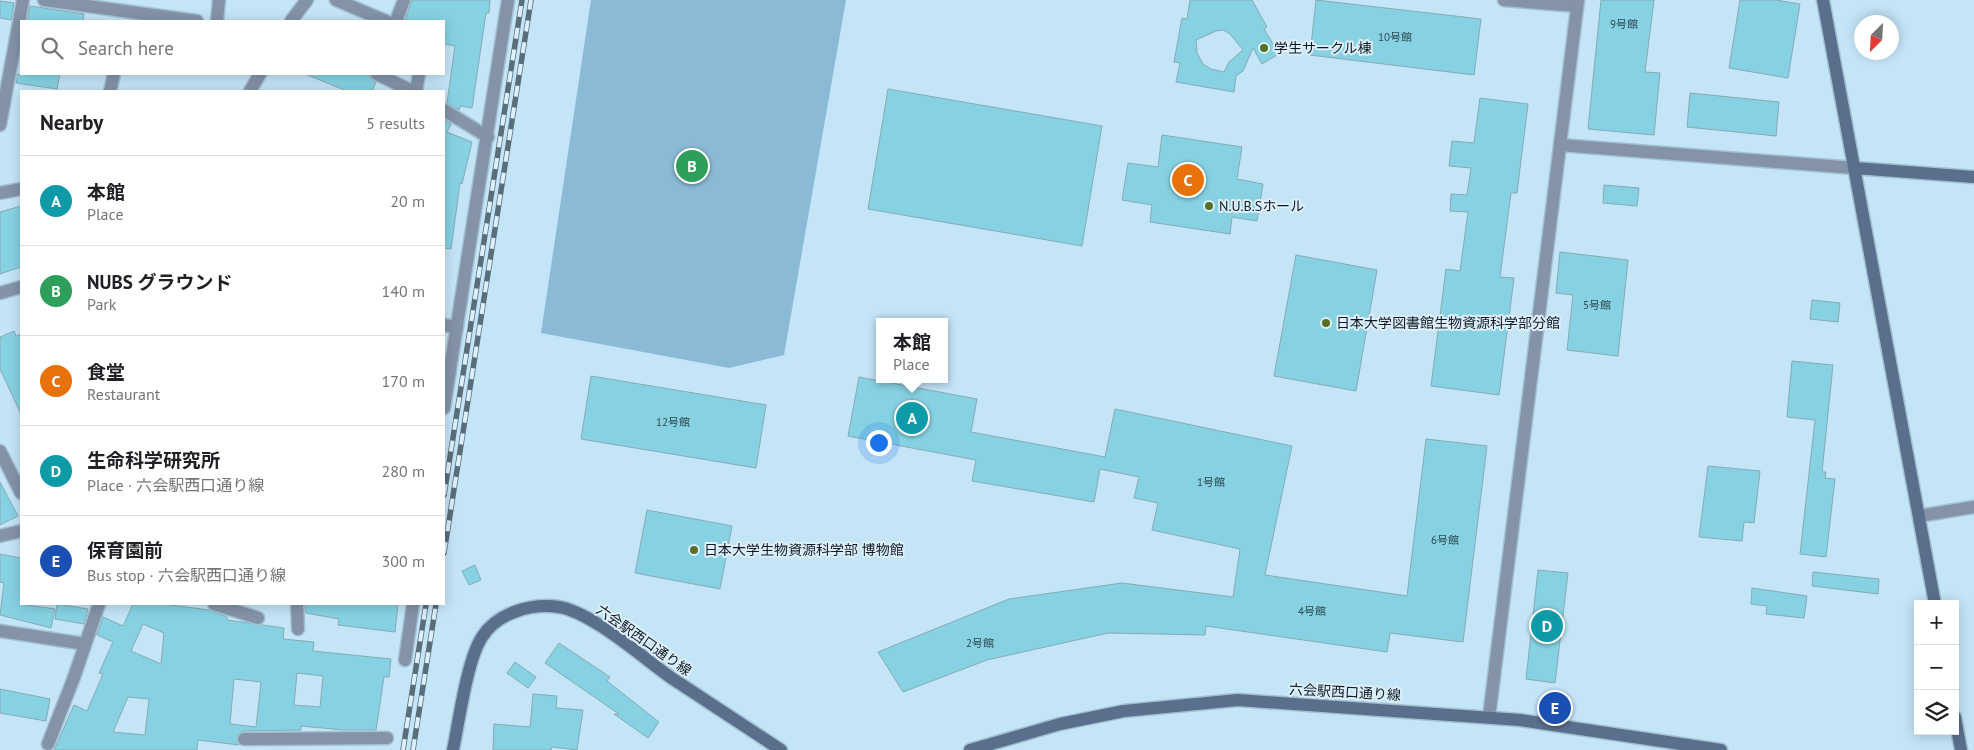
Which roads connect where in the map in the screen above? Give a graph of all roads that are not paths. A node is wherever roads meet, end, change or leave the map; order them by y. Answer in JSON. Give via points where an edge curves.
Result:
{"nodes":[{"id":1,"x":23,"y":0,"type":"edge"},
{"id":2,"x":44,"y":0,"type":"edge"},
{"id":3,"x":219,"y":0,"type":"edge"},
{"id":4,"x":307,"y":0,"type":"edge"},
{"id":5,"x":336,"y":0,"type":"edge"},
{"id":6,"x":404,"y":0,"type":"edge"},
{"id":7,"x":508,"y":0,"type":"edge"},
{"id":8,"x":1504,"y":0,"type":"edge"},
{"id":9,"x":1824,"y":0,"type":"edge"},
{"id":10,"x":1578,"y":3,"type":"edge"},
{"id":11,"x":124,"y":17,"type":"edge"},
{"id":12,"x":179,"y":20,"type":"edge"},
{"id":13,"x":217,"y":20,"type":"edge"},
{"id":14,"x":291,"y":20,"type":"edge"},
{"id":15,"x":384,"y":20,"type":"edge"},
{"id":16,"x":396,"y":20,"type":"edge"},
{"id":17,"x":114,"y":75,"type":"edge"},
{"id":18,"x":259,"y":75,"type":"edge"},
{"id":19,"x":380,"y":75,"type":"edge"},
{"id":20,"x":419,"y":75,"type":"edge"},
{"id":21,"x":110,"y":90,"type":"edge"},
{"id":22,"x":251,"y":90,"type":"edge"},
{"id":23,"x":410,"y":90,"type":"edge"},
{"id":24,"x":416,"y":90,"type":"edge"},
{"id":25,"x":445,"y":111,"type":"edge"},
{"id":26,"x":0,"y":125,"type":"edge"},
{"id":27,"x":488,"y":137,"type":"junction"},
{"id":28,"x":1560,"y":145,"type":"junction"},
{"id":29,"x":1855,"y":168,"type":"junction"},
{"id":30,"x":1974,"y":177,"type":"edge"},
{"id":31,"x":20,"y":189,"type":"edge"},
{"id":32,"x":0,"y":193,"type":"edge"},
{"id":33,"x":20,"y":288,"type":"edge"},
{"id":34,"x":0,"y":293,"type":"edge"},
{"id":35,"x":445,"y":325,"type":"edge"},
{"id":36,"x":457,"y":327,"type":"junction"},
{"id":37,"x":445,"y":402,"type":"edge"},
{"id":38,"x":0,"y":451,"type":"edge"},
{"id":39,"x":20,"y":491,"type":"edge"},
{"id":40,"x":1974,"y":507,"type":"edge"},
{"id":41,"x":1918,"y":516,"type":"junction"},
{"id":42,"x":20,"y":531,"type":"edge"},
{"id":43,"x":0,"y":536,"type":"edge"},
{"id":44,"x":1933,"y":600,"type":"edge"},
{"id":45,"x":99,"y":605,"type":"edge"},
{"id":46,"x":217,"y":605,"type":"edge"},
{"id":47,"x":297,"y":605,"type":"edge"},
{"id":48,"x":413,"y":605,"type":"edge"},
{"id":49,"x":258,"y":618,"type":"dead end"},
{"id":50,"x":298,"y":629,"type":"dead end"},
{"id":51,"x":0,"y":631,"type":"edge"},
{"id":52,"x":85,"y":644,"type":"junction"},
{"id":53,"x":405,"y":660,"type":"dead end"},
{"id":54,"x":1489,"y":717,"type":"junction"},
{"id":55,"x":1958,"y":735,"type":"edge"},
{"id":56,"x":387,"y":738,"type":"dead end"},
{"id":57,"x":244,"y":739,"type":"dead end"},
{"id":58,"x":48,"y":744,"type":"dead end"},
{"id":59,"x":453,"y":750,"type":"edge"},
{"id":60,"x":781,"y":750,"type":"edge"},
{"id":61,"x":970,"y":750,"type":"edge"},
{"id":62,"x":1721,"y":750,"type":"edge"},
{"id":63,"x":1961,"y":750,"type":"edge"}],
"edges":[{"from":1,"to":26,"type":"street"},
{"from":2,"to":11,"type":"street"},
{"from":3,"to":13,"type":"street"},
{"from":4,"to":14,"type":"street"},
{"from":5,"to":15,"type":"street"},
{"from":6,"to":16,"type":"street"},
{"from":7,"to":27,"type":"street"},
{"from":8,"to":10,"type":"street"},
{"from":9,"to":29,"type":"street"},
{"from":10,"to":28,"type":"street"},
{"from":11,"to":12,"type":"street"},
{"from":17,"to":21,"type":"street"},
{"from":18,"to":22,"type":"street"},
{"from":19,"to":23,"type":"street"},
{"from":20,"to":24,"type":"street"},
{"from":25,"to":27,"type":"street"},
{"from":27,"to":36,"type":"street"},
{"from":28,"to":29,"type":"street"},
{"from":28,"to":54,"type":"street"},
{"from":29,"to":30,"type":"street"},
{"from":29,"to":41,"type":"street"},
{"from":31,"to":32,"type":"street"},
{"from":33,"to":34,"type":"street"},
{"from":35,"to":36,"type":"street"},
{"from":36,"to":37,"type":"street"},
{"from":38,"to":39,"type":"street"},
{"from":40,"to":41,"type":"street"},
{"from":41,"to":44,"type":"street"},
{"from":42,"to":43,"type":"street"},
{"from":45,"to":52,"type":"street"},
{"from":46,"to":49,"type":"street"},
{"from":47,"to":50,"type":"street"},
{"from":48,"to":53,"type":"street"},
{"from":51,"to":52,"type":"street"},
{"from":52,"to":58,"type":"street"},
{"from":54,"to":61,"type":"street","name":"六会駅西口通り線","via":[[1238,700],[1124,711],[1060,724]]},
{"from":54,"to":62,"type":"street","name":"六会駅西口通り線"},
{"from":55,"to":63,"type":"street"},
{"from":56,"to":57,"type":"street"},
{"from":59,"to":60,"type":"street","name":"六会駅西口通り線","via":[[473,656],[482,637],[497,619],[533,606],[560,607],[590,620]]}]}
